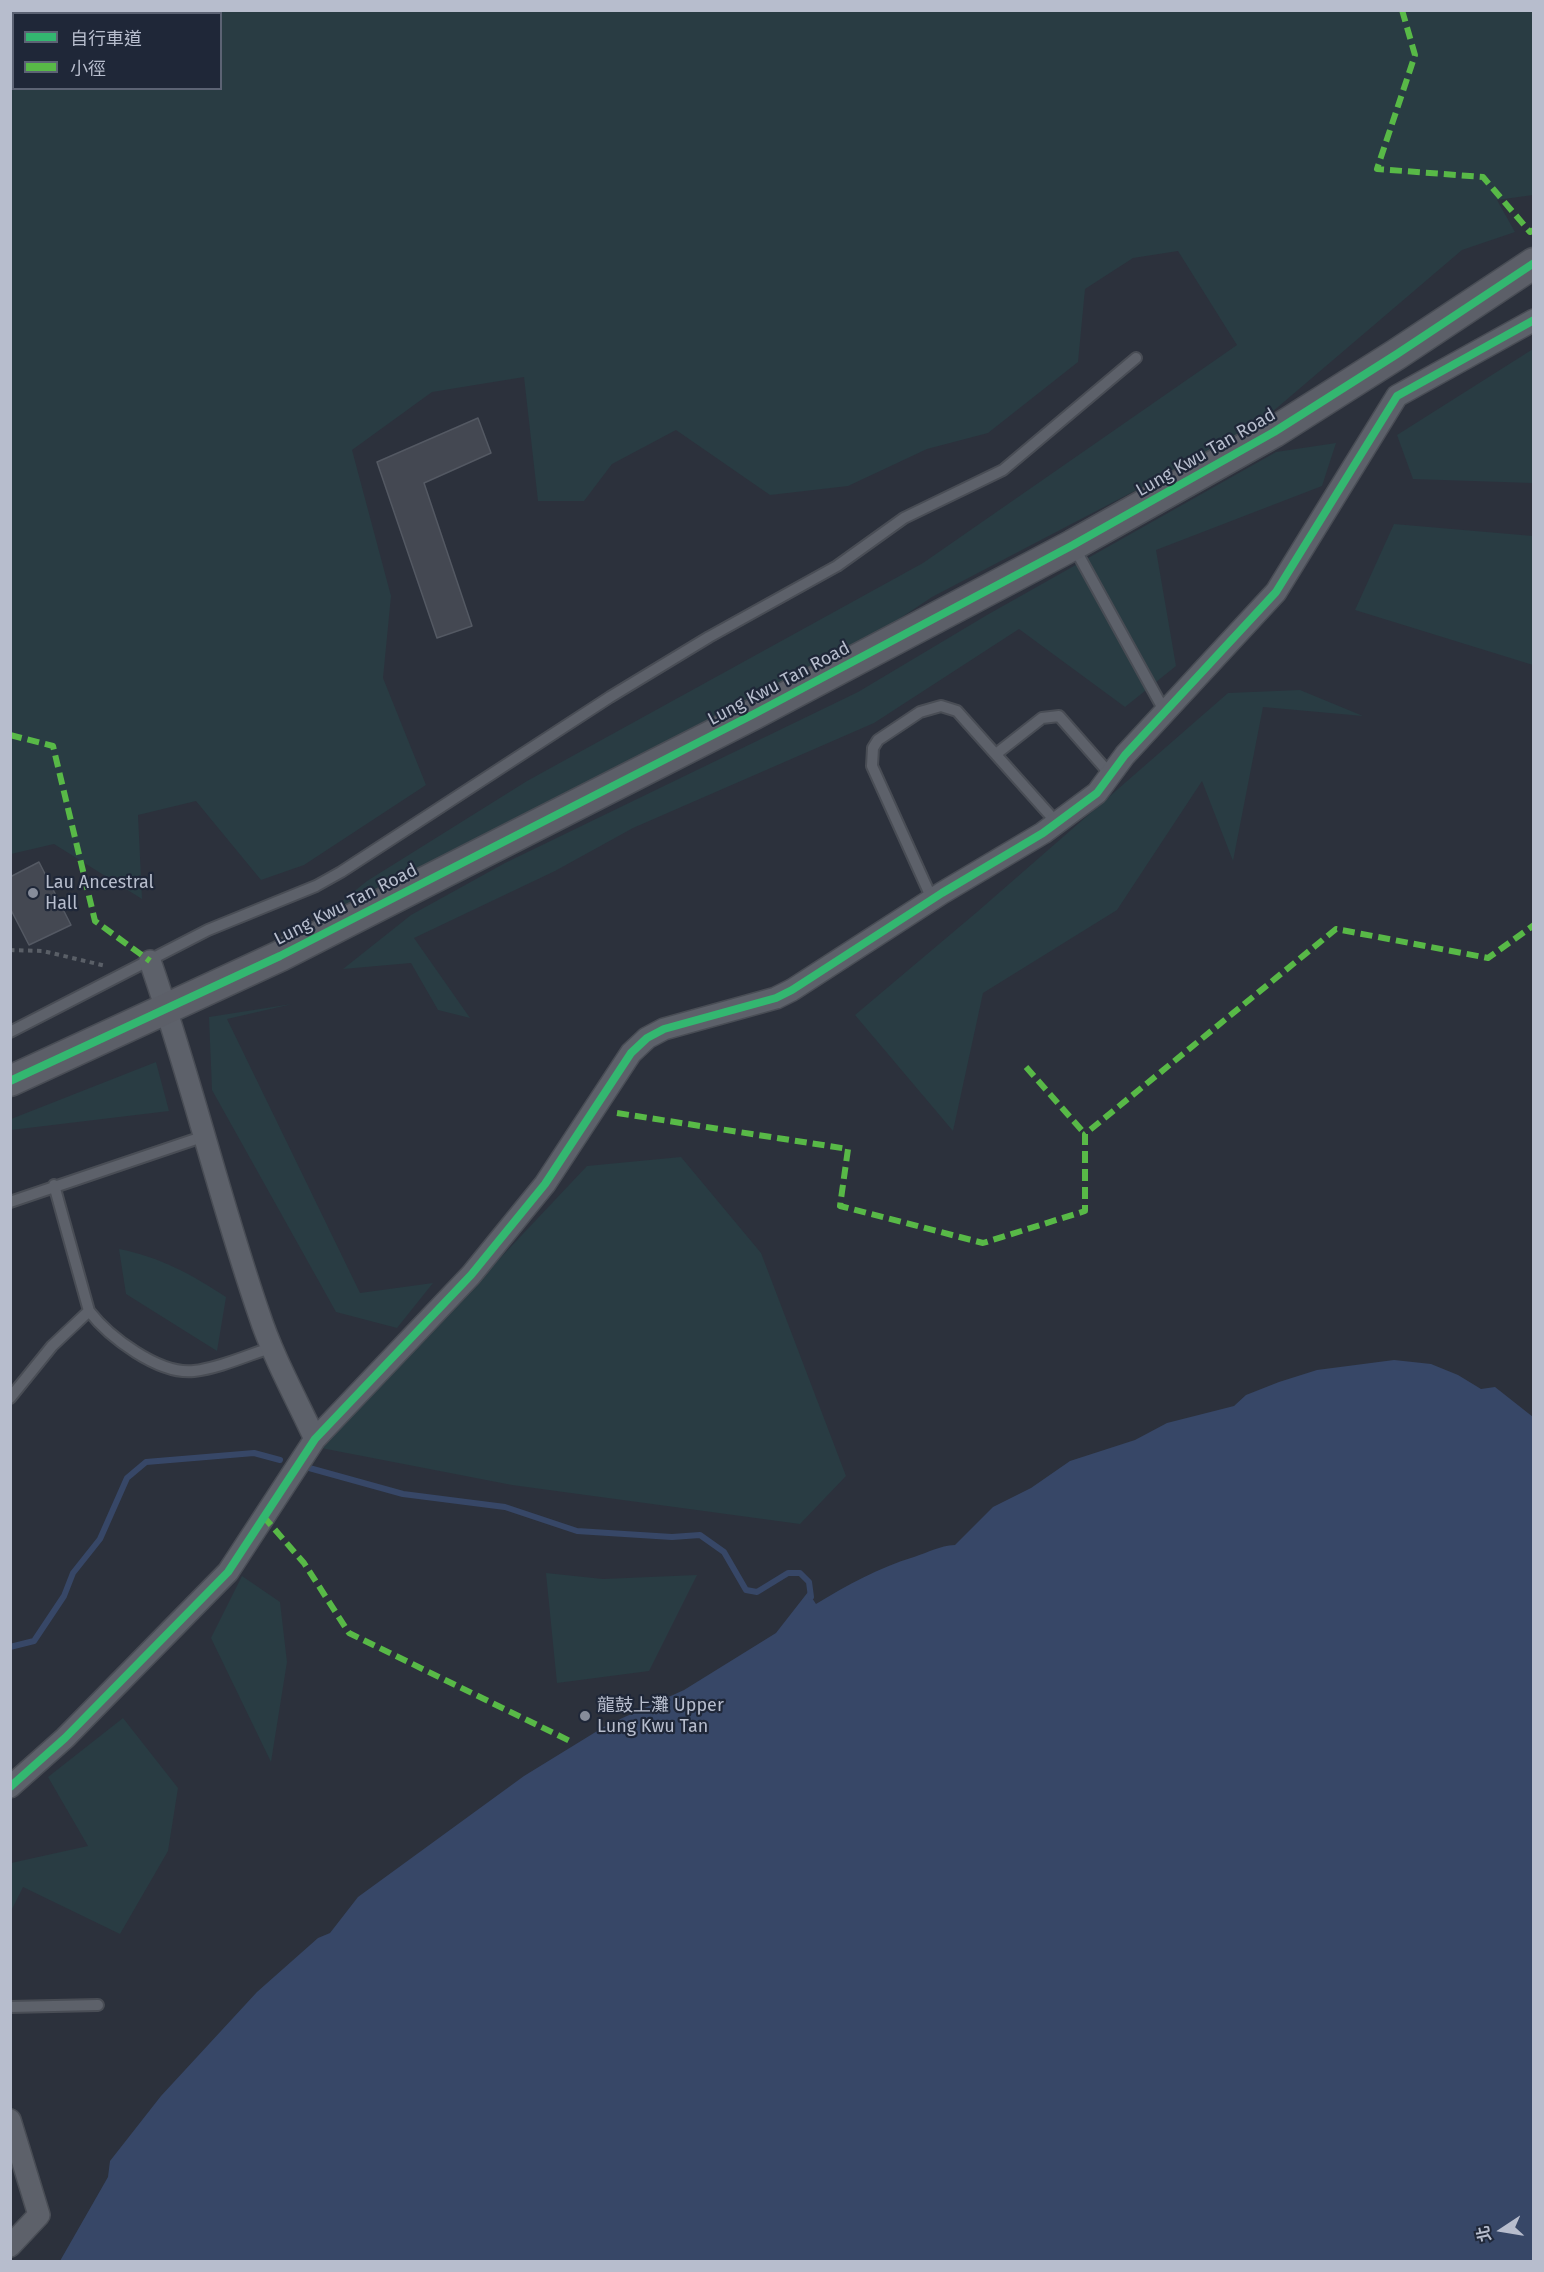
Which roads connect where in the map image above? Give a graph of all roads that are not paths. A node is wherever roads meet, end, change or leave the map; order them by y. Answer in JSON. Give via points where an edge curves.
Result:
{"nodes":[{"id":1,"x":1533,"y":263,"type":"edge"},
{"id":2,"x":1533,"y":320,"type":"edge"},
{"id":3,"x":1136,"y":358,"type":"dead end"},
{"id":4,"x":1073,"y":545,"type":"junction"},
{"id":5,"x":1165,"y":712,"type":"junction"},
{"id":6,"x":996,"y":754,"type":"junction"},
{"id":7,"x":1111,"y":774,"type":"junction"},
{"id":8,"x":1057,"y":823,"type":"junction"},
{"id":9,"x":932,"y":899,"type":"junction"},
{"id":10,"x":150,"y":961,"type":"junction"},
{"id":11,"x":167,"y":1010,"type":"junction"},
{"id":12,"x":10,"y":1032,"type":"edge"},
{"id":13,"x":10,"y":1081,"type":"edge"},
{"id":14,"x":204,"y":1136,"type":"junction"},
{"id":15,"x":54,"y":1185,"type":"junction"},
{"id":16,"x":10,"y":1202,"type":"edge"},
{"id":17,"x":89,"y":1311,"type":"junction"},
{"id":18,"x":273,"y":1347,"type":"junction"},
{"id":19,"x":10,"y":1398,"type":"edge"},
{"id":20,"x":315,"y":1439,"type":"junction"},
{"id":21,"x":10,"y":1787,"type":"edge"},
{"id":22,"x":98,"y":2005,"type":"dead end"},
{"id":23,"x":10,"y":2007,"type":"edge"},
{"id":24,"x":10,"y":2120,"type":"edge"},
{"id":25,"x":10,"y":2246,"type":"edge"}],
"edges":[{"from":1,"to":4,"type":"street","name":"Lung Kwu Tan Road","via":[[1274,432]]},
{"from":2,"to":5,"type":"street","via":[[1397,396],[1276,592]]},
{"from":3,"to":10,"type":"lane","via":[[1003,470],[904,518],[837,566],[620,691],[316,886],[208,930]]},
{"from":4,"to":5,"type":"lane"},
{"from":4,"to":11,"type":"street","name":"Lung Kwu Tan Road","via":[[743,720]]},
{"from":5,"to":7,"type":"street"},
{"from":6,"to":7,"type":"lane","via":[[1042,718],[1059,716]]},
{"from":6,"to":8,"type":"lane"},
{"from":6,"to":9,"type":"lane","via":[[957,711],[941,706],[920,712],[878,740],[873,748],[872,766]]},
{"from":7,"to":8,"type":"street","via":[[1097,793]]},
{"from":8,"to":9,"type":"street"},
{"from":9,"to":20,"type":"street","via":[[784,994],[678,1024],[647,1038],[631,1053],[545,1184],[471,1275]]},
{"from":10,"to":11,"type":"street"},
{"from":10,"to":12,"type":"lane"},
{"from":11,"to":13,"type":"street","name":"Lung Kwu Tan Road"},
{"from":11,"to":14,"type":"street"},
{"from":14,"to":15,"type":"lane"},
{"from":14,"to":18,"type":"street","via":[[256,1307]]},
{"from":15,"to":16,"type":"lane"},
{"from":15,"to":17,"type":"lane"},
{"from":17,"to":18,"type":"lane","via":[[138,1354],[166,1368],[193,1371]]},
{"from":17,"to":19,"type":"lane","via":[[52,1346]]},
{"from":18,"to":20,"type":"street"},
{"from":20,"to":21,"type":"street","via":[[228,1572],[65,1738]]},
{"from":22,"to":23,"type":"lane"},
{"from":24,"to":25,"type":"street","via":[[39,2216]]}]}
